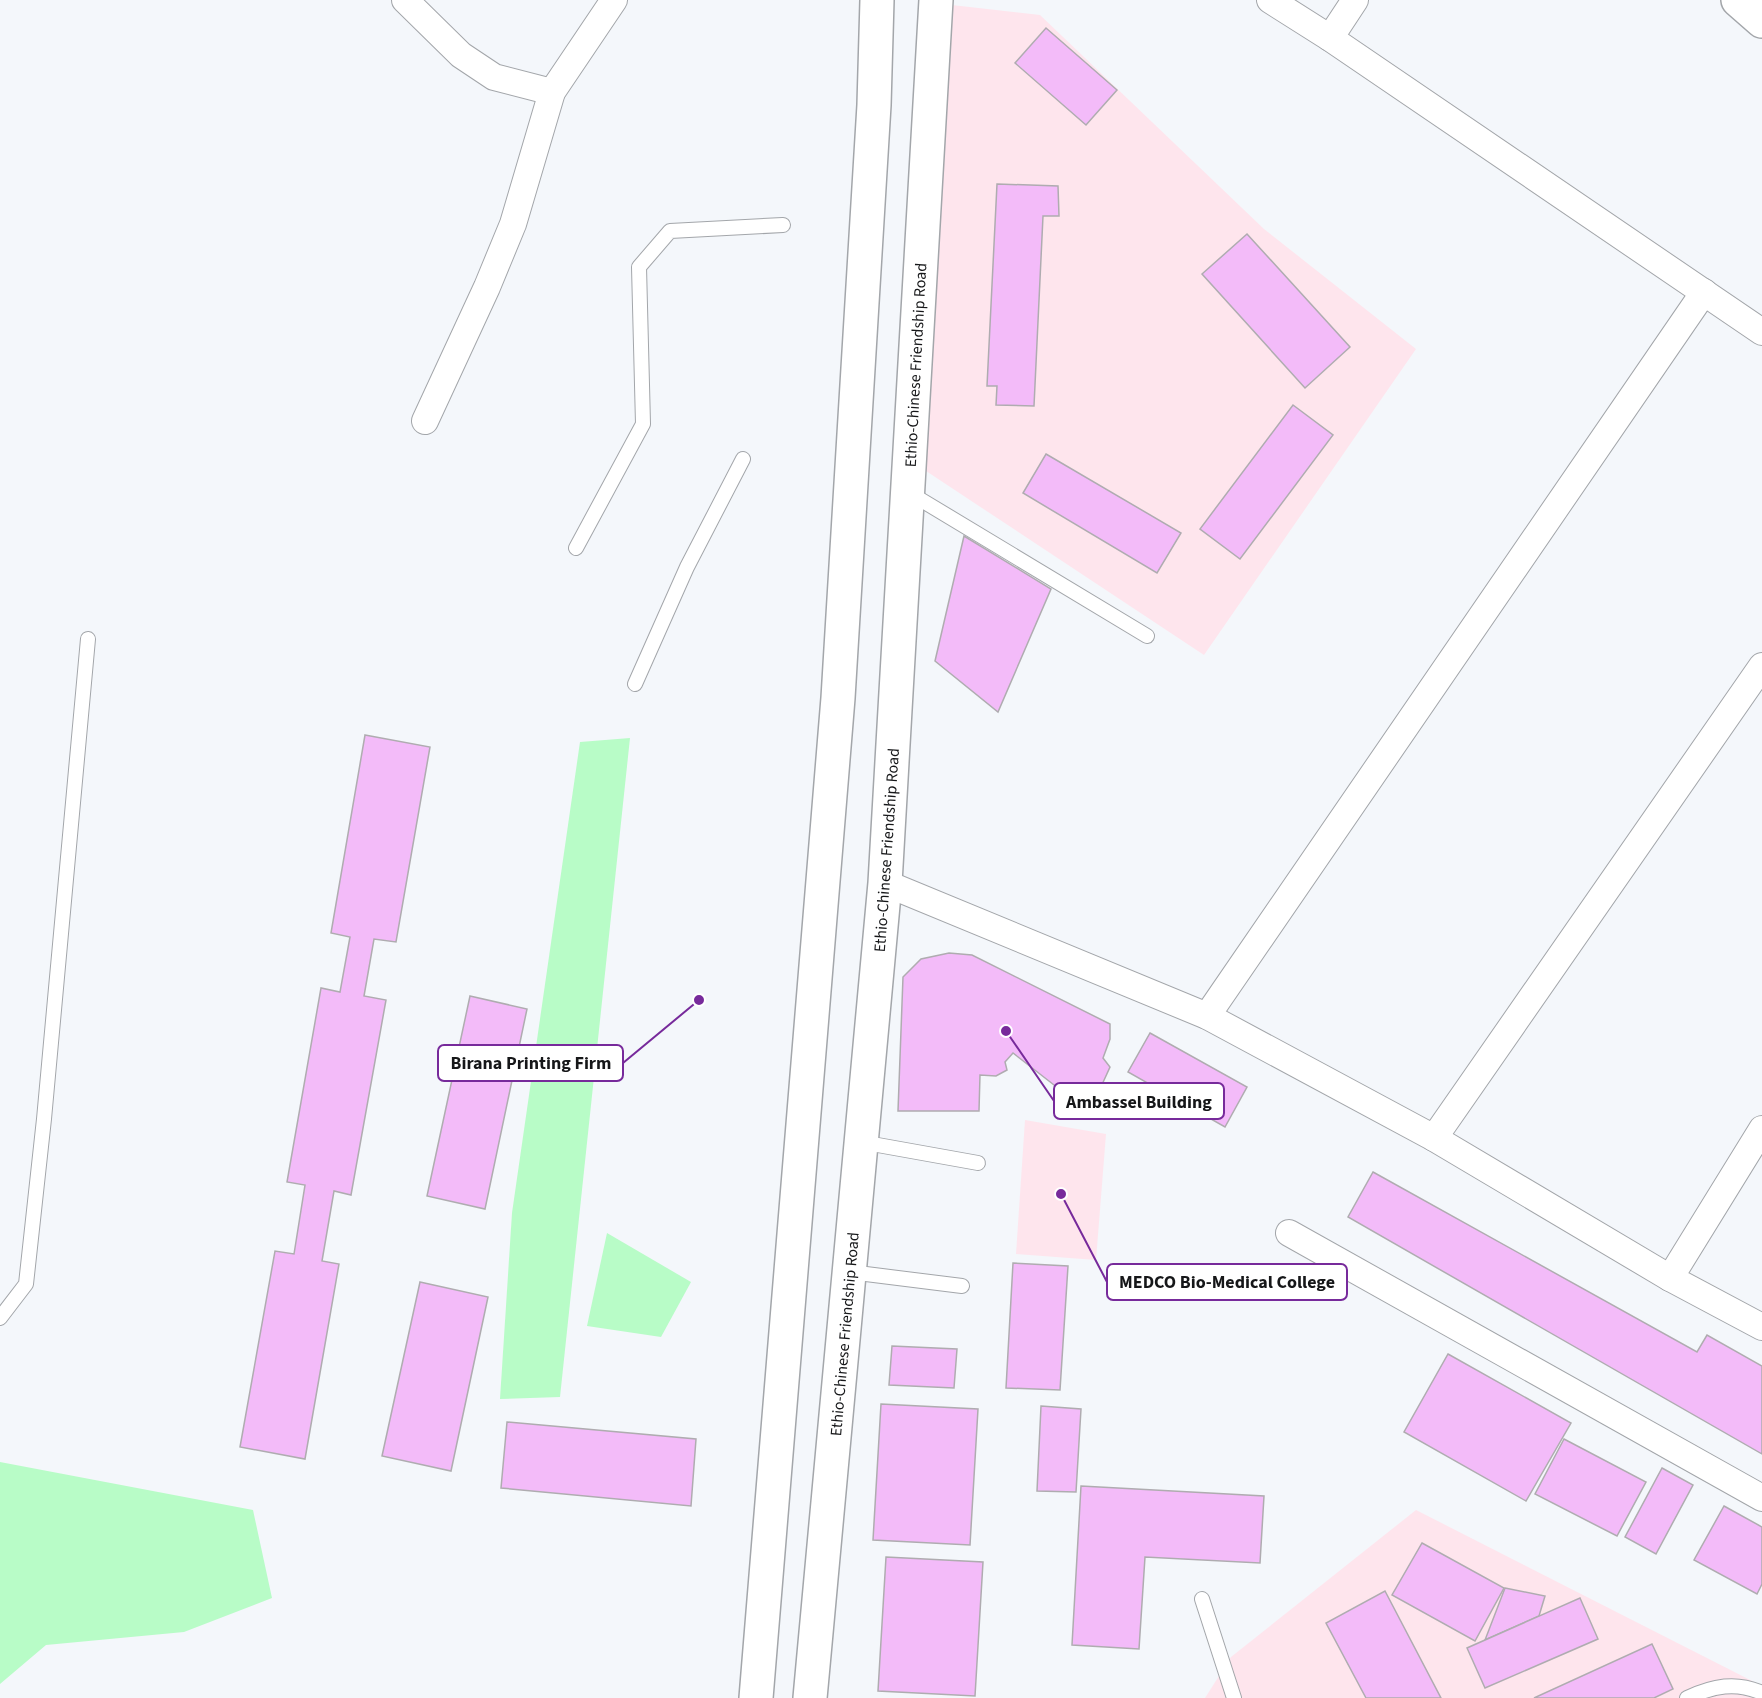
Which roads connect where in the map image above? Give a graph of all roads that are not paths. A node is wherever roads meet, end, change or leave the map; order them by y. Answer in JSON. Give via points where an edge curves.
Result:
{"nodes":[{"id":1,"x":405,"y":0,"type":"edge"},
{"id":2,"x":614,"y":0,"type":"edge"},
{"id":3,"x":877,"y":0,"type":"edge"},
{"id":4,"x":936,"y":0,"type":"edge"},
{"id":5,"x":1270,"y":0,"type":"edge"},
{"id":6,"x":1355,"y":0,"type":"edge"},
{"id":7,"x":1738,"y":0,"type":"edge"},
{"id":8,"x":1762,"y":21,"type":"edge"},
{"id":9,"x":1330,"y":38,"type":"junction"},
{"id":10,"x":552,"y":92,"type":"junction"},
{"id":11,"x":783,"y":225,"type":"dead end"},
{"id":12,"x":1704,"y":292,"type":"junction"},
{"id":13,"x":1762,"y":332,"type":"edge"},
{"id":14,"x":425,"y":421,"type":"dead end"},
{"id":15,"x":743,"y":459,"type":"dead end"},
{"id":16,"x":908,"y":492,"type":"junction"},
{"id":17,"x":576,"y":548,"type":"dead end"},
{"id":18,"x":1147,"y":636,"type":"dead end"},
{"id":19,"x":88,"y":639,"type":"dead end"},
{"id":20,"x":1762,"y":666,"type":"edge"},
{"id":21,"x":635,"y":684,"type":"dead end"},
{"id":22,"x":885,"y":883,"type":"junction"},
{"id":23,"x":1207,"y":1016,"type":"junction"},
{"id":24,"x":1762,"y":1129,"type":"edge"},
{"id":25,"x":1434,"y":1138,"type":"junction"},
{"id":26,"x":861,"y":1142,"type":"junction"},
{"id":27,"x":978,"y":1163,"type":"dead end"},
{"id":28,"x":1289,"y":1233,"type":"dead end"},
{"id":29,"x":850,"y":1272,"type":"junction"},
{"id":30,"x":1670,"y":1278,"type":"junction"},
{"id":31,"x":962,"y":1286,"type":"dead end"},
{"id":32,"x":0,"y":1318,"type":"edge"},
{"id":33,"x":1762,"y":1328,"type":"edge"},
{"id":34,"x":1762,"y":1498,"type":"edge"},
{"id":35,"x":1202,"y":1599,"type":"dead end"},
{"id":36,"x":1762,"y":1693,"type":"edge"},
{"id":37,"x":756,"y":1698,"type":"edge"},
{"id":38,"x":810,"y":1698,"type":"edge"},
{"id":39,"x":1234,"y":1698,"type":"edge"},
{"id":40,"x":1687,"y":1698,"type":"edge"}],
"edges":[{"from":1,"to":10,"type":"street","via":[[461,55],[494,76]]},
{"from":2,"to":10,"type":"street"},
{"from":3,"to":37,"type":"main road","via":[[870,193],[838,698]]},
{"from":4,"to":16,"type":"main road","name":"Ethio-Chinese Friendship Road"},
{"from":5,"to":9,"type":"street"},
{"from":6,"to":9,"type":"street"},
{"from":7,"to":8,"type":"main road"},
{"from":9,"to":12,"type":"street"},
{"from":10,"to":14,"type":"street","via":[[513,224]]},
{"from":11,"to":17,"type":"lane","via":[[670,231],[639,267],[643,424]]},
{"from":12,"to":13,"type":"street"},
{"from":12,"to":23,"type":"street"},
{"from":15,"to":21,"type":"lane","via":[[687,567]]},
{"from":16,"to":18,"type":"lane"},
{"from":16,"to":22,"type":"main road","name":"Ethio-Chinese Friendship Road"},
{"from":19,"to":32,"type":"lane","via":[[26,1284]]},
{"from":20,"to":25,"type":"street"},
{"from":22,"to":23,"type":"street"},
{"from":22,"to":26,"type":"main road","name":"Ethio-Chinese Friendship Road"},
{"from":23,"to":25,"type":"street"},
{"from":24,"to":30,"type":"street"},
{"from":25,"to":30,"type":"street"},
{"from":26,"to":27,"type":"lane"},
{"from":26,"to":29,"type":"main road","name":"Ethio-Chinese Friendship Road"},
{"from":28,"to":34,"type":"street"},
{"from":29,"to":31,"type":"lane"},
{"from":29,"to":38,"type":"main road","name":"Ethio-Chinese Friendship Road"},
{"from":30,"to":33,"type":"street"},
{"from":35,"to":39,"type":"lane"},
{"from":36,"to":40,"type":"lane","via":[[1751,1688],[1718,1686]]}]}
